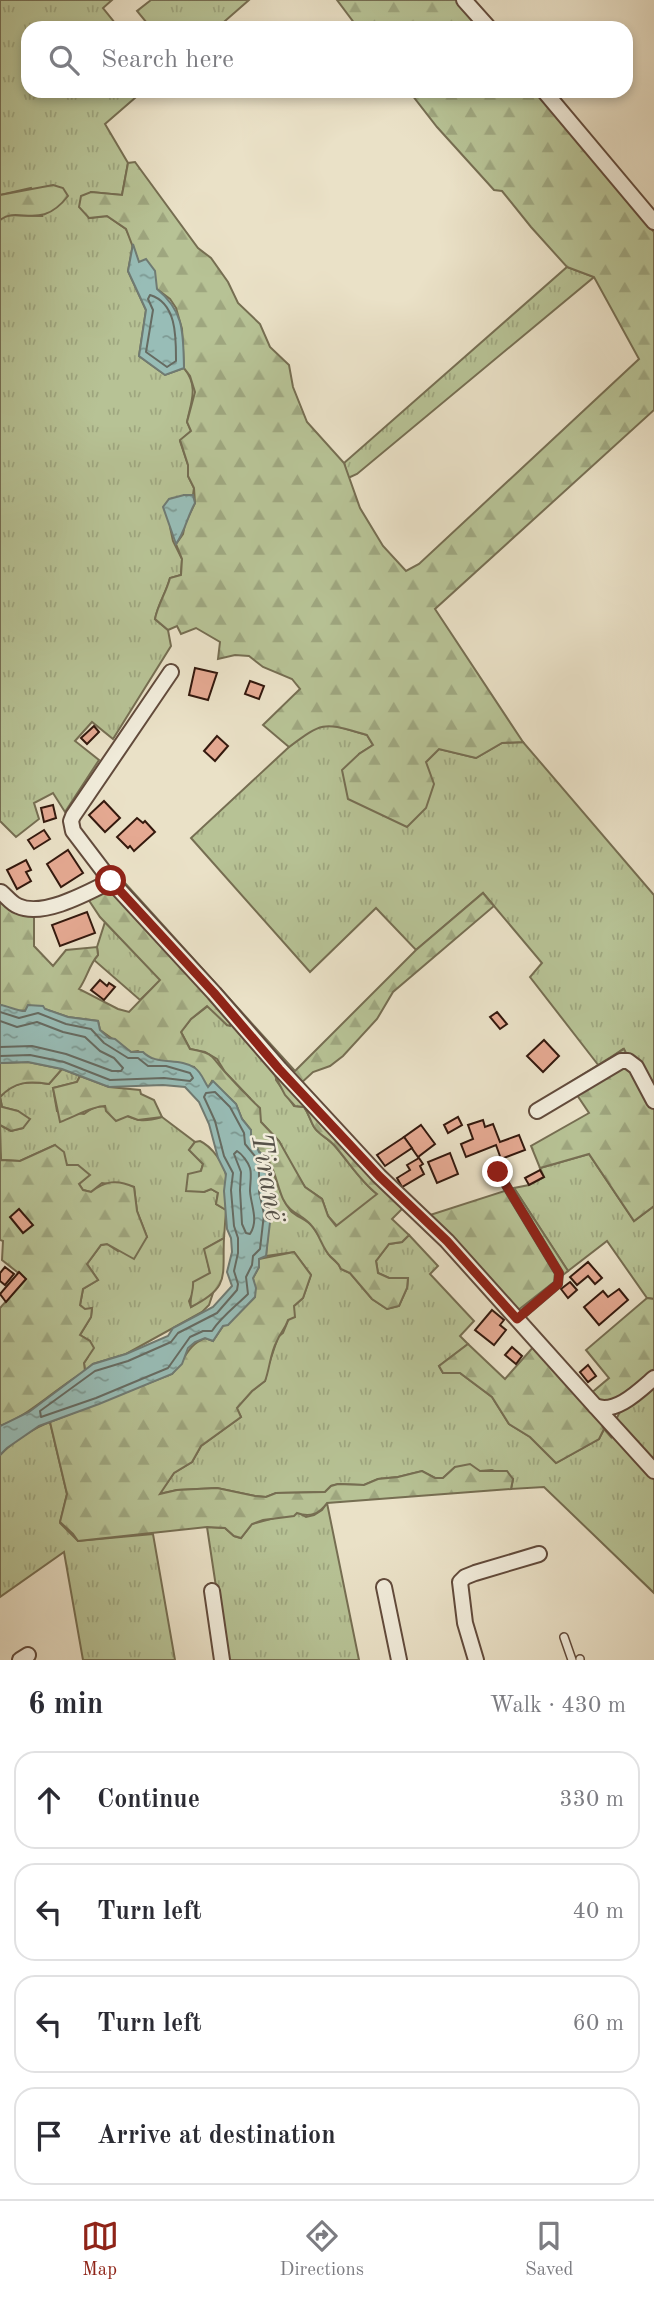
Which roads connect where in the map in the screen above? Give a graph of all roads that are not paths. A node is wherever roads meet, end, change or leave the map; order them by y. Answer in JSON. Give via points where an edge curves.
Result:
{"nodes":[{"id":1,"x":464,"y":0,"type":"edge"},
{"id":2,"x":483,"y":21,"type":"edge"},
{"id":3,"x":550,"y":98,"type":"edge"},
{"id":4,"x":654,"y":222,"type":"edge"},
{"id":5,"x":171,"y":672,"type":"dead end"},
{"id":6,"x":111,"y":881,"type":"junction"},
{"id":7,"x":1,"y":892,"type":"edge"},
{"id":8,"x":654,"y":1101,"type":"edge"},
{"id":9,"x":537,"y":1111,"type":"dead end"},
{"id":10,"x":498,"y":1172,"type":"dead end"},
{"id":11,"x":517,"y":1319,"type":"junction"},
{"id":12,"x":654,"y":1378,"type":"edge"},
{"id":13,"x":595,"y":1406,"type":"junction"},
{"id":14,"x":654,"y":1471,"type":"edge"},
{"id":15,"x":539,"y":1554,"type":"dead end"},
{"id":16,"x":384,"y":1587,"type":"dead end"},
{"id":17,"x":212,"y":1591,"type":"dead end"},
{"id":18,"x":564,"y":1637,"type":"dead end"},
{"id":19,"x":222,"y":1660,"type":"edge"},
{"id":20,"x":399,"y":1660,"type":"edge"},
{"id":21,"x":476,"y":1660,"type":"edge"},
{"id":22,"x":577,"y":1660,"type":"edge"}],
"edges":[{"from":1,"to":2,"type":"street"},
{"from":3,"to":4,"type":"street"},
{"from":5,"to":6,"type":"street","via":[[71,821],[73,831]]},
{"from":6,"to":7,"type":"street","via":[[66,903],[39,909],[19,907]]},
{"from":6,"to":11,"type":"street","via":[[279,1069]]},
{"from":8,"to":9,"type":"street","via":[[636,1067],[621,1061]]},
{"from":10,"to":11,"type":"lane","via":[[559,1273],[558,1284]]},
{"from":11,"to":13,"type":"street"},
{"from":12,"to":13,"type":"street","via":[[614,1407],[603,1410]]},
{"from":13,"to":14,"type":"street"},
{"from":15,"to":21,"type":"street","via":[[460,1582]]},
{"from":16,"to":20,"type":"street"},
{"from":17,"to":19,"type":"street"},
{"from":18,"to":22,"type":"lane"}]}
